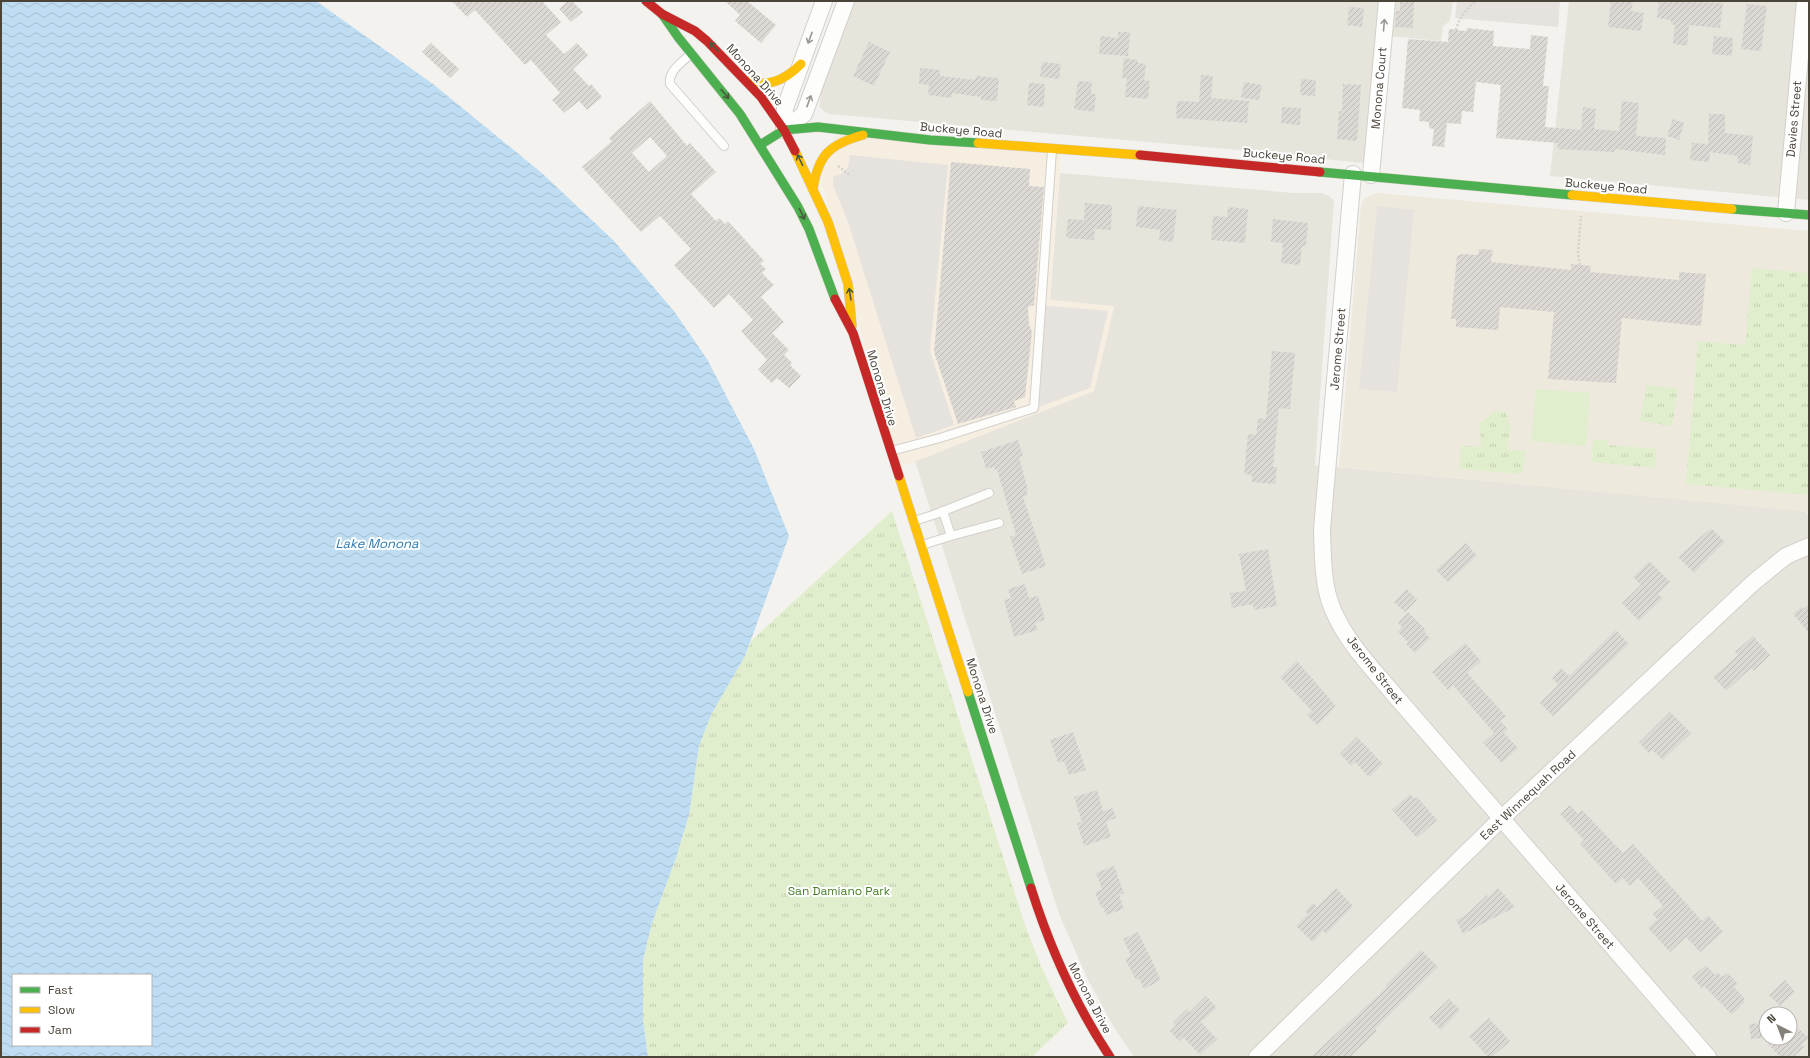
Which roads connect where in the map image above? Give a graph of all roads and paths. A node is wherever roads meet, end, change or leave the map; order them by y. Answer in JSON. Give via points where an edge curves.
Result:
{"nodes":[{"id":1,"x":646,"y":1,"type":"edge"},
{"id":2,"x":824,"y":1,"type":"edge"},
{"id":3,"x":846,"y":1,"type":"edge"},
{"id":4,"x":1387,"y":1,"type":"edge"},
{"id":5,"x":1476,"y":1,"type":"edge"},
{"id":6,"x":1805,"y":1,"type":"edge"},
{"id":7,"x":662,"y":14,"type":"junction"},
{"id":8,"x":1456,"y":30,"type":"dead end"},
{"id":9,"x":691,"y":53,"type":"junction"},
{"id":10,"x":801,"y":64,"type":"junction"},
{"id":11,"x":746,"y":81,"type":"junction"},
{"id":12,"x":784,"y":130,"type":"junction"},
{"id":13,"x":874,"y":133,"type":"junction"},
{"id":14,"x":760,"y":145,"type":"junction"},
{"id":15,"x":724,"y":146,"type":"dead end"},
{"id":16,"x":1052,"y":149,"type":"junction"},
{"id":17,"x":835,"y":163,"type":"dead end"},
{"id":18,"x":1353,"y":174,"type":"junction"},
{"id":19,"x":1371,"y":175,"type":"junction"},
{"id":20,"x":851,"y":176,"type":"dead end"},
{"id":21,"x":813,"y":189,"type":"junction"},
{"id":22,"x":1786,"y":213,"type":"junction"},
{"id":23,"x":1809,"y":215,"type":"edge"},
{"id":24,"x":1581,"y":216,"type":"dead end"},
{"id":25,"x":1580,"y":265,"type":"dead end"},
{"id":26,"x":853,"y":333,"type":"junction"},
{"id":27,"x":890,"y":451,"type":"junction"},
{"id":28,"x":989,"y":493,"type":"dead end"},
{"id":29,"x":943,"y":511,"type":"junction"},
{"id":30,"x":913,"y":522,"type":"junction"},
{"id":31,"x":1000,"y":523,"type":"dead end"},
{"id":32,"x":951,"y":536,"type":"junction"},
{"id":33,"x":921,"y":546,"type":"junction"},
{"id":34,"x":1809,"y":546,"type":"edge"},
{"id":35,"x":1501,"y":819,"type":"junction"},
{"id":36,"x":1110,"y":1057,"type":"edge"},
{"id":37,"x":1257,"y":1057,"type":"edge"},
{"id":38,"x":1708,"y":1057,"type":"edge"}],
"edges":[{"from":1,"to":7,"type":"street","name":"Monona Drive"},
{"from":2,"to":10,"type":"street","one_way":true},
{"from":12,"to":3,"type":"street","one_way":true,"via":[[804,114]]},
{"from":19,"to":4,"type":"street","name":"Monona Court","one_way":true},
{"from":5,"to":8,"type":"path","via":[[1465,11],[1457,23]]},
{"from":6,"to":22,"type":"street","name":"Davies Street"},
{"from":7,"to":9,"type":"street","name":"Monona Drive"},
{"from":11,"to":7,"type":"street","name":"Monona Drive","one_way":true,"via":[[695,31]]},
{"from":9,"to":14,"type":"street","name":"Monona Drive","one_way":true,"via":[[734,104]]},
{"from":9,"to":15,"type":"lane","via":[[674,70],[670,76],[670,84]]},
{"from":10,"to":11,"type":"street","via":[[788,76],[769,84],[757,85]]},
{"from":10,"to":12,"type":"street","via":[[785,108]]},
{"from":11,"to":12,"type":"street","name":"Monona Drive","via":[[770,107]]},
{"from":12,"to":13,"type":"street","name":"Buckeye Road","via":[[807,127]]},
{"from":12,"to":14,"type":"street","name":"Buckeye Road"},
{"from":21,"to":12,"type":"street","name":"Monona Drive","one_way":true},
{"from":13,"to":16,"type":"street","name":"Buckeye Road"},
{"from":13,"to":21,"type":"street","via":[[850,138],[827,151],[818,165]]},
{"from":14,"to":26,"type":"street","name":"Monona Drive","one_way":true,"via":[[809,229],[832,293]]},
{"from":16,"to":18,"type":"street","name":"Buckeye Road"},
{"from":16,"to":27,"type":"lane","via":[[1034,408]]},
{"from":17,"to":20,"type":"path"},
{"from":18,"to":19,"type":"street","name":"Buckeye Road"},
{"from":18,"to":35,"type":"street","name":"Jerome Street","via":[[1322,529],[1324,569],[1329,597],[1333,610],[1366,661]]},
{"from":19,"to":22,"type":"street","name":"Buckeye Road"},
{"from":26,"to":21,"type":"street","name":"Monona Drive","one_way":true,"via":[[848,284],[828,222]]},
{"from":22,"to":23,"type":"street","name":"Buckeye Road"},
{"from":24,"to":25,"type":"path","via":[[1578,253]]},
{"from":26,"to":27,"type":"street","name":"Monona Drive"},
{"from":27,"to":30,"type":"street","name":"Monona Drive"},
{"from":28,"to":29,"type":"lane"},
{"from":29,"to":30,"type":"lane"},
{"from":29,"to":32,"type":"lane"},
{"from":30,"to":33,"type":"street","name":"Monona Drive"},
{"from":31,"to":32,"type":"lane"},
{"from":32,"to":33,"type":"lane"},
{"from":33,"to":36,"type":"street","name":"Monona Drive","via":[[1046,934],[1065,979]]},
{"from":34,"to":35,"type":"street","name":"East Winnequah Road","via":[[1786,556],[1754,582]]},
{"from":35,"to":37,"type":"street","name":"East Winnequah Road"},
{"from":35,"to":38,"type":"street","name":"Jerome Street"}]}
